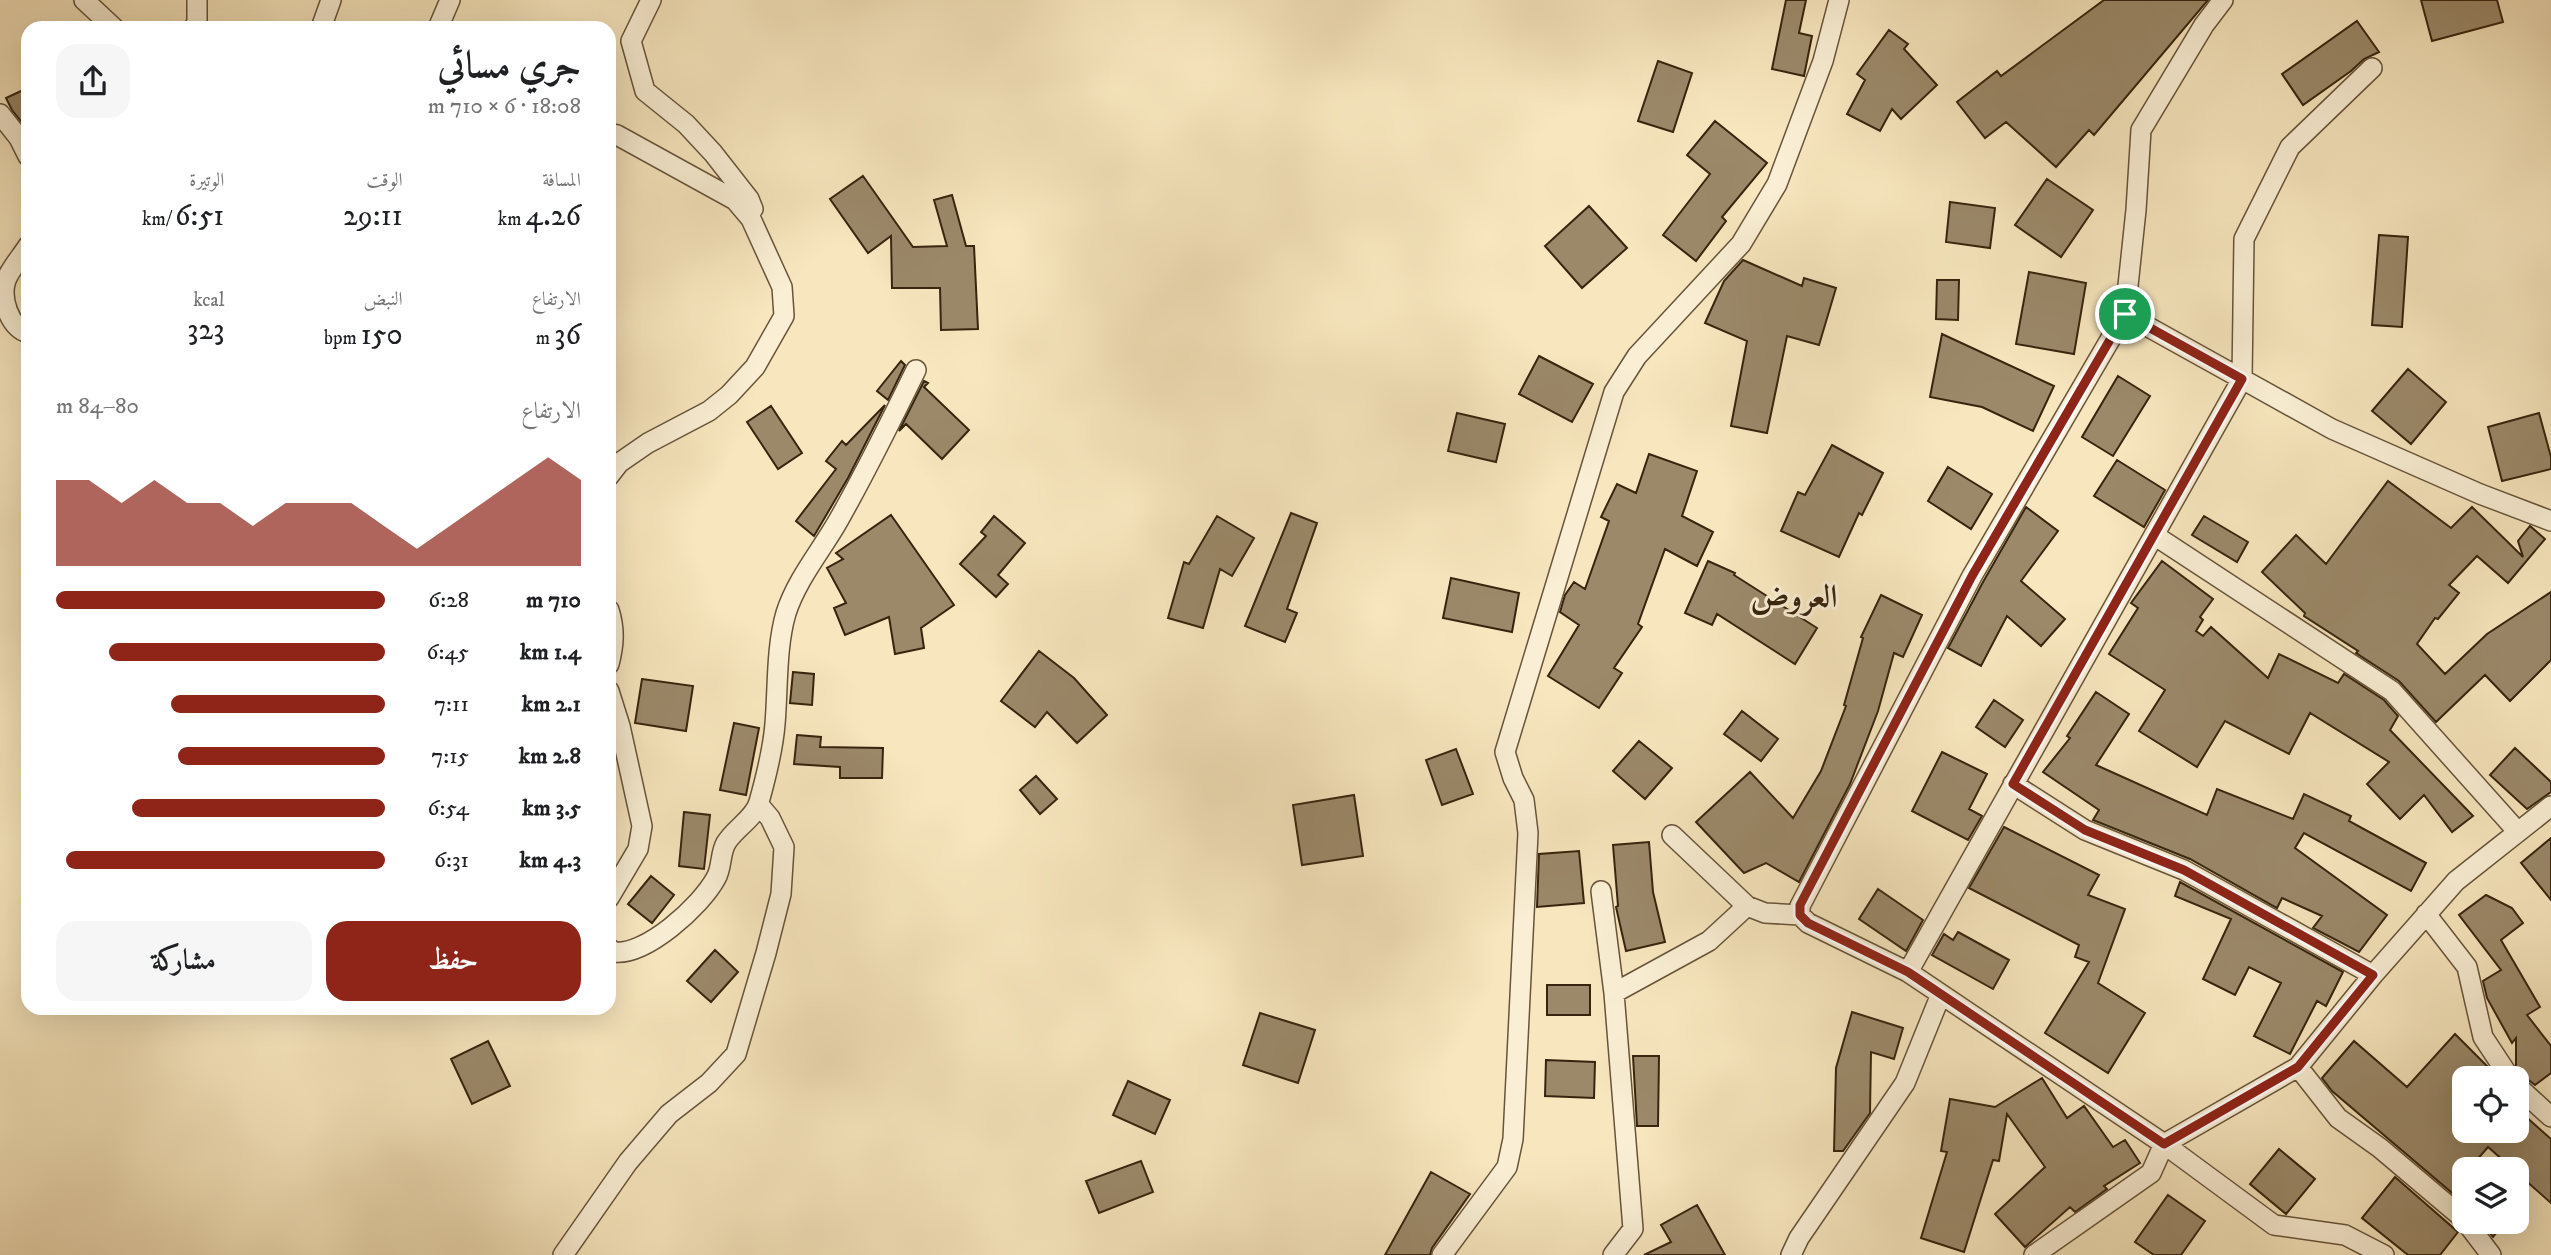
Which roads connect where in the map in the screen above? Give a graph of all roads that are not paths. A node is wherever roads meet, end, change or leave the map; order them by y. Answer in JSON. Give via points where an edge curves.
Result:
{"nodes":[{"id":1,"x":84,"y":0,"type":"edge"},
{"id":2,"x":197,"y":0,"type":"edge"},
{"id":3,"x":331,"y":0,"type":"edge"},
{"id":4,"x":450,"y":0,"type":"edge"},
{"id":5,"x":651,"y":0,"type":"edge"},
{"id":6,"x":1839,"y":0,"type":"edge"},
{"id":7,"x":2223,"y":0,"type":"edge"},
{"id":8,"x":106,"y":21,"type":"edge"},
{"id":9,"x":197,"y":21,"type":"edge"},
{"id":10,"x":324,"y":21,"type":"edge"},
{"id":11,"x":441,"y":21,"type":"edge"},
{"id":12,"x":2372,"y":68,"type":"dead end"},
{"id":13,"x":0,"y":114,"type":"edge"},
{"id":14,"x":616,"y":135,"type":"edge"},
{"id":15,"x":21,"y":142,"type":"edge"},
{"id":16,"x":751,"y":219,"type":"junction"},
{"id":17,"x":21,"y":257,"type":"edge"},
{"id":18,"x":2125,"y":314,"type":"junction"},
{"id":19,"x":21,"y":331,"type":"edge"},
{"id":20,"x":916,"y":370,"type":"dead end"},
{"id":21,"x":2242,"y":379,"type":"junction"},
{"id":22,"x":616,"y":467,"type":"edge"},
{"id":23,"x":2551,"y":521,"type":"edge"},
{"id":24,"x":2154,"y":535,"type":"junction"},
{"id":25,"x":616,"y":713,"type":"edge"},
{"id":26,"x":2013,"y":784,"type":"junction"},
{"id":27,"x":759,"y":805,"type":"junction"},
{"id":28,"x":2551,"y":806,"type":"edge"},
{"id":29,"x":2518,"y":832,"type":"junction"},
{"id":30,"x":1672,"y":835,"type":"dead end"},
{"id":31,"x":616,"y":886,"type":"edge"},
{"id":32,"x":1601,"y":891,"type":"dead end"},
{"id":33,"x":1747,"y":906,"type":"junction"},
{"id":34,"x":2426,"y":914,"type":"junction"},
{"id":35,"x":1800,"y":915,"type":"junction"},
{"id":36,"x":616,"y":953,"type":"edge"},
{"id":37,"x":1908,"y":972,"type":"junction"},
{"id":38,"x":2373,"y":975,"type":"junction"},
{"id":39,"x":1614,"y":993,"type":"junction"},
{"id":40,"x":1941,"y":994,"type":"junction"},
{"id":41,"x":2502,"y":1066,"type":"edge"},
{"id":42,"x":2298,"y":1067,"type":"junction"},
{"id":43,"x":2529,"y":1097,"type":"edge"},
{"id":44,"x":2551,"y":1117,"type":"edge"},
{"id":45,"x":2164,"y":1144,"type":"junction"},
{"id":46,"x":2452,"y":1209,"type":"edge"},
{"id":47,"x":2475,"y":1234,"type":"edge"},
{"id":48,"x":563,"y":1255,"type":"edge"},
{"id":49,"x":1442,"y":1255,"type":"edge"},
{"id":50,"x":1612,"y":1255,"type":"edge"},
{"id":51,"x":1791,"y":1255,"type":"edge"},
{"id":52,"x":2034,"y":1255,"type":"edge"},
{"id":53,"x":2384,"y":1255,"type":"edge"},
{"id":54,"x":2491,"y":1255,"type":"edge"}],
"edges":[{"from":1,"to":8,"type":"street"},
{"from":2,"to":9,"type":"street"},
{"from":3,"to":10,"type":"street"},
{"from":4,"to":11,"type":"street"},
{"from":5,"to":16,"type":"street","via":[[631,41],[645,90],[713,153],[749,199],[754,212]]},
{"from":6,"to":49,"type":"street","via":[[1823,61],[1777,184],[1741,244],[1637,356],[1614,392],[1505,752],[1524,800],[1528,833],[1513,1139],[1507,1167]]},
{"from":7,"to":18,"type":"street","via":[[2141,130]]},
{"from":12,"to":21,"type":"street","via":[[2290,147],[2244,239]]},
{"from":13,"to":15,"type":"street"},
{"from":14,"to":16,"type":"street","via":[[735,200]]},
{"from":16,"to":22,"type":"street","via":[[782,287],[784,316],[755,367],[729,395]]},
{"from":17,"to":19,"type":"street","via":[[5,281],[4,300]]},
{"from":18,"to":21,"type":"street"},
{"from":18,"to":35,"type":"street","via":[[1972,576],[1800,905]]},
{"from":20,"to":27,"type":"street","via":[[869,467],[799,583],[786,614],[775,727]]},
{"from":21,"to":23,"type":"street","via":[[2332,429]]},
{"from":21,"to":24,"type":"street"},
{"from":24,"to":26,"type":"street"},
{"from":24,"to":29,"type":"street","via":[[2392,691]]},
{"from":25,"to":31,"type":"street","via":[[642,826],[638,849]]},
{"from":26,"to":37,"type":"street"},
{"from":26,"to":38,"type":"street","via":[[2085,830],[2184,870]]},
{"from":27,"to":36,"type":"street","via":[[726,843],[716,878],[695,904],[668,930],[636,950]]},
{"from":27,"to":48,"type":"street","via":[[783,846],[781,894],[736,1054],[709,1083],[669,1114],[628,1162]]},
{"from":28,"to":29,"type":"street"},
{"from":29,"to":34,"type":"street","via":[[2456,881]]},
{"from":30,"to":33,"type":"street"},
{"from":32,"to":39,"type":"street"},
{"from":33,"to":35,"type":"street","via":[[1765,913]]},
{"from":33,"to":39,"type":"street","via":[[1709,942]]},
{"from":34,"to":38,"type":"street"},
{"from":34,"to":41,"type":"street","via":[[2467,967],[2483,1037]]},
{"from":35,"to":37,"type":"street"},
{"from":37,"to":40,"type":"street"},
{"from":38,"to":42,"type":"street"},
{"from":39,"to":50,"type":"street","via":[[1633,1229]]},
{"from":40,"to":45,"type":"street"},
{"from":40,"to":51,"type":"street","via":[[1905,1083]]},
{"from":42,"to":45,"type":"street"},
{"from":42,"to":46,"type":"street","via":[[2338,1118]]},
{"from":43,"to":44,"type":"street"},
{"from":45,"to":52,"type":"street","via":[[2151,1174]]},
{"from":45,"to":53,"type":"street","via":[[2274,1225],[2344,1235]]},
{"from":47,"to":54,"type":"street"}]}
